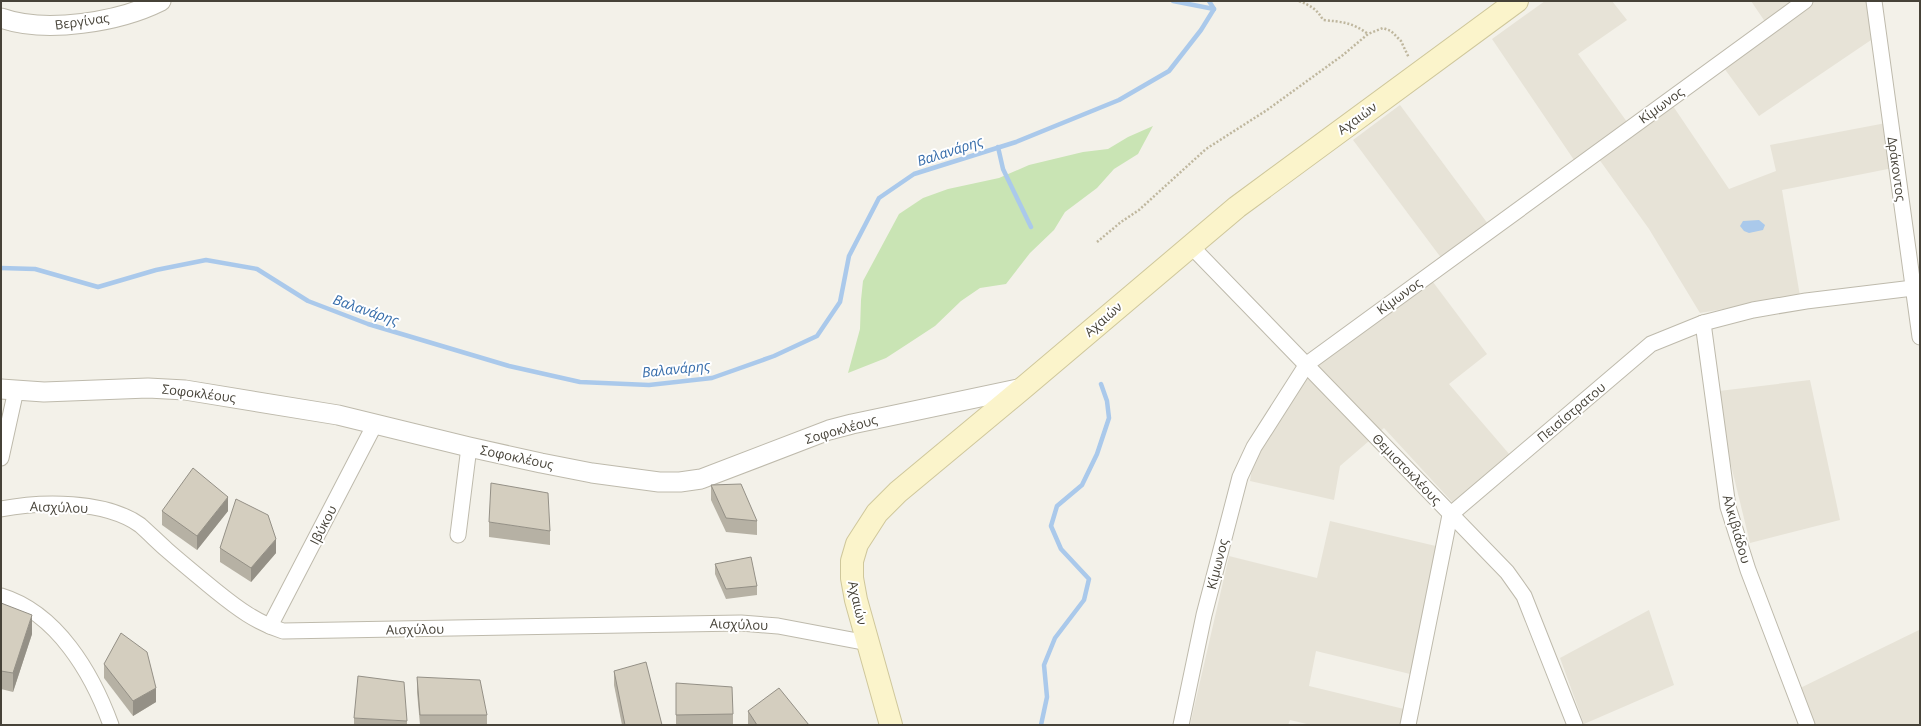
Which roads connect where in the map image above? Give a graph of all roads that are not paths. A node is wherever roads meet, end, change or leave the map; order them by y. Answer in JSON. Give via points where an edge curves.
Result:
{"nodes":[{"id":1,"x":161,"y":1,"type":"edge"},
{"id":2,"x":1517,"y":1,"type":"edge"},
{"id":3,"x":1805,"y":1,"type":"edge"},
{"id":4,"x":1874,"y":1,"type":"edge"},
{"id":5,"x":1,"y":18,"type":"edge"},
{"id":6,"x":1190,"y":245,"type":"junction"},
{"id":7,"x":1913,"y":288,"type":"junction"},
{"id":8,"x":1703,"y":323,"type":"junction"},
{"id":9,"x":1920,"y":337,"type":"edge"},
{"id":10,"x":1307,"y":364,"type":"junction"},
{"id":11,"x":1023,"y":388,"type":"junction"},
{"id":12,"x":9,"y":390,"type":"edge"},
{"id":13,"x":375,"y":424,"type":"junction"},
{"id":14,"x":469,"y":447,"type":"junction"},
{"id":15,"x":1,"y":458,"type":"edge"},
{"id":16,"x":1,"y":509,"type":"edge"},
{"id":17,"x":1450,"y":515,"type":"junction"},
{"id":18,"x":458,"y":535,"type":"dead end"},
{"id":19,"x":1,"y":596,"type":"edge"},
{"id":20,"x":270,"y":626,"type":"junction"},
{"id":21,"x":868,"y":643,"type":"junction"},
{"id":22,"x":110,"y":725,"type":"edge"},
{"id":23,"x":891,"y":725,"type":"edge"},
{"id":24,"x":1181,"y":725,"type":"edge"},
{"id":25,"x":1408,"y":725,"type":"edge"},
{"id":26,"x":1575,"y":725,"type":"edge"},
{"id":27,"x":1807,"y":725,"type":"edge"}],
"edges":[{"from":1,"to":5,"type":"street","name":"Βεργίνας","via":[[120,15],[66,25],[34,25]]},
{"from":2,"to":6,"type":"main road","name":"Αχαιών","via":[[1242,203]]},
{"from":3,"to":10,"type":"street","name":"Κίμωνος"},
{"from":4,"to":7,"type":"street","name":"Δράκοντος"},
{"from":6,"to":10,"type":"street","name":"Θεμιστοκλέους"},
{"from":6,"to":11,"type":"main road","name":"Αχαιών"},
{"from":7,"to":8,"type":"street","name":"Πεισίστρατου","via":[[1806,301],[1753,310]]},
{"from":7,"to":9,"type":"street","name":"Δράκοντος"},
{"from":8,"to":17,"type":"street","name":"Πεισίστρατου","via":[[1652,344]]},
{"from":8,"to":27,"type":"street","name":"Αλκιβιάδου","via":[[1728,507],[1748,570]]},
{"from":10,"to":17,"type":"street","name":"Θεμιστοκλέους"},
{"from":10,"to":24,"type":"street","name":"Κίμωνος","via":[[1254,447],[1240,477],[1204,615]]},
{"from":11,"to":14,"type":"street","name":"Σοφοκλέους","via":[[829,430],[711,475],[680,482],[644,481],[606,475]]},
{"from":11,"to":21,"type":"main road","name":"Αχαιών","via":[[898,492],[867,527],[854,553],[852,570],[853,587]]},
{"from":12,"to":13,"type":"street","name":"Σοφοκλέους","via":[[44,392],[172,388],[338,415]]},
{"from":12,"to":15,"type":"street"},
{"from":13,"to":14,"type":"street","name":"Σοφοκλέους"},
{"from":13,"to":20,"type":"street","name":"Ιβύκου"},
{"from":14,"to":18,"type":"street"},
{"from":16,"to":20,"type":"street","name":"Αισχύλου","via":[[37,505],[85,506],[124,516],[140,525],[239,609]]},
{"from":17,"to":25,"type":"street"},
{"from":17,"to":26,"type":"street","name":"Θεμιστοκλέους","via":[[1507,572],[1524,596]]},
{"from":19,"to":22,"type":"street","via":[[31,610],[53,628],[90,679]]},
{"from":20,"to":21,"type":"street","name":"Αισχύλου","via":[[283,631],[305,631],[741,623],[778,626]]},
{"from":21,"to":23,"type":"main road","name":"Αχαιών"}]}
